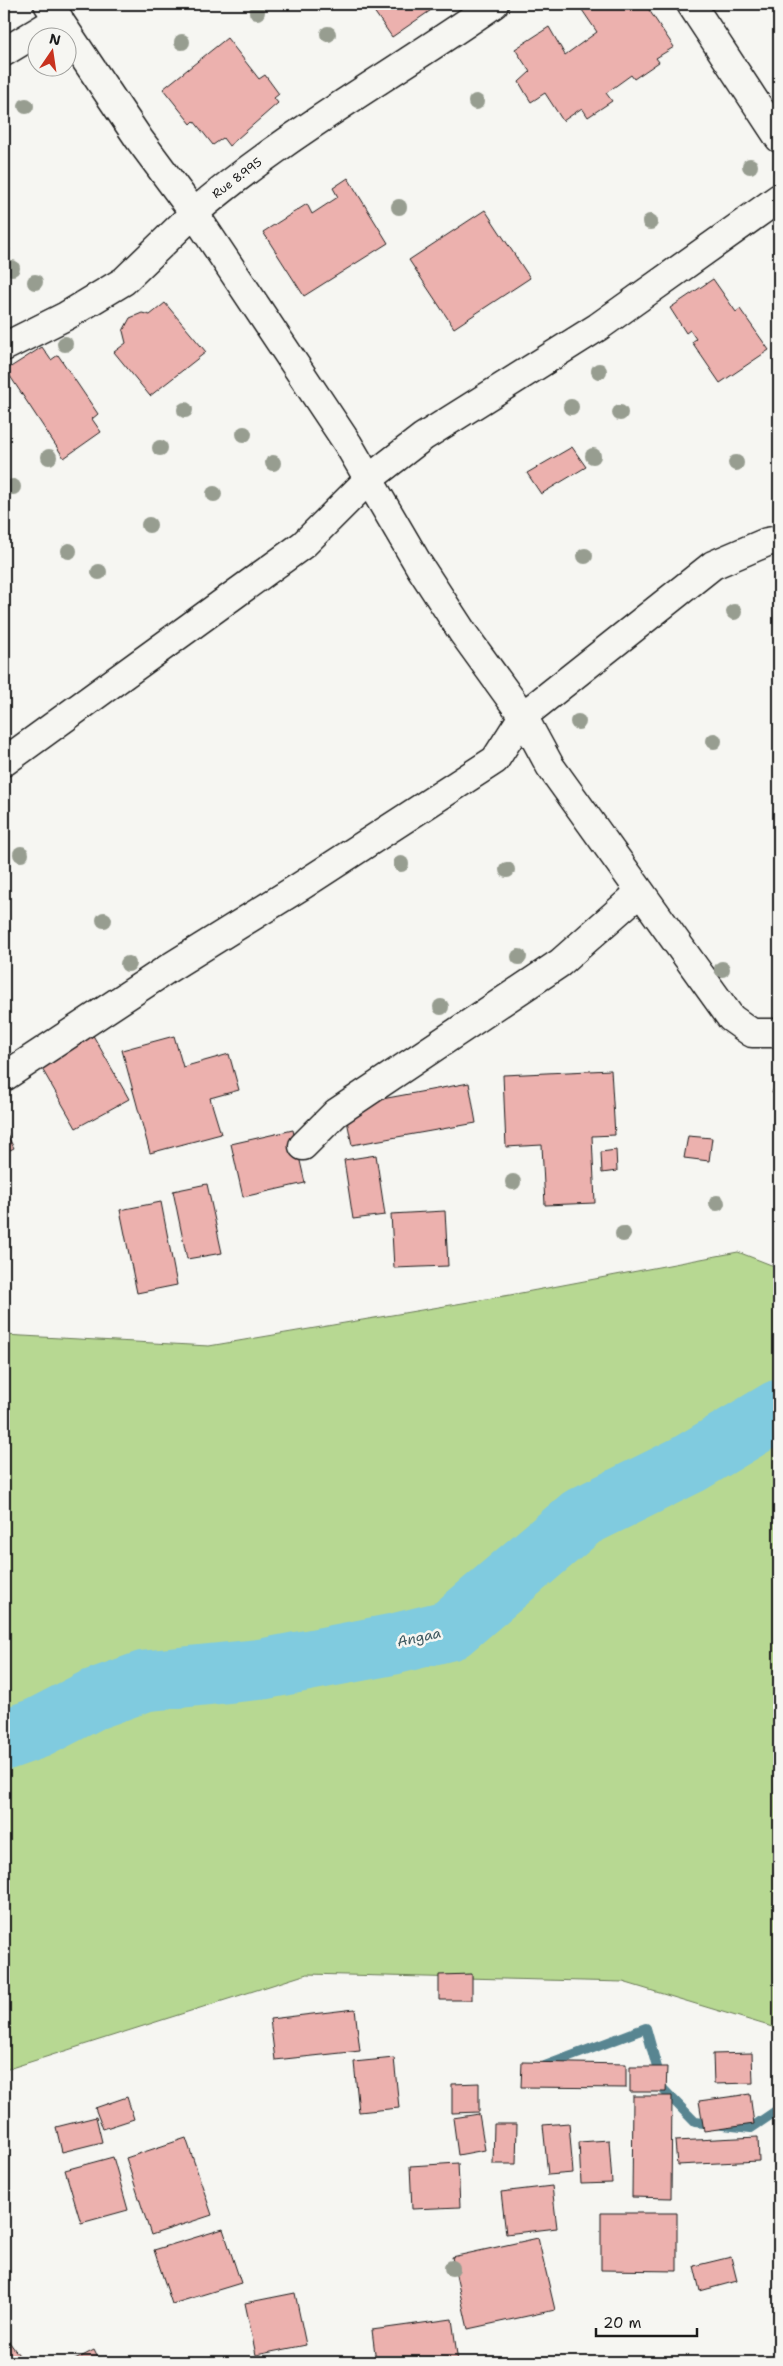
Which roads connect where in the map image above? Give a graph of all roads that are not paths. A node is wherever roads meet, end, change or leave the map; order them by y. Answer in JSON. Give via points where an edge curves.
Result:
{"nodes":[{"id":1,"x":494,"y":4,"type":"edge"},
{"id":2,"x":691,"y":4,"type":"edge"},
{"id":3,"x":54,"y":11,"type":"edge"},
{"id":4,"x":4,"y":52,"type":"edge"},
{"id":5,"x":779,"y":138,"type":"edge"},
{"id":6,"x":779,"y":198,"type":"edge"},
{"id":7,"x":194,"y":213,"type":"junction"},
{"id":8,"x":4,"y":347,"type":"edge"},
{"id":9,"x":370,"y":478,"type":"junction"},
{"id":10,"x":779,"y":540,"type":"edge"},
{"id":11,"x":523,"y":716,"type":"junction"},
{"id":12,"x":4,"y":762,"type":"edge"},
{"id":13,"x":640,"y":892,"type":"junction"},
{"id":14,"x":779,"y":1033,"type":"edge"},
{"id":15,"x":4,"y":1077,"type":"edge"},
{"id":16,"x":303,"y":1146,"type":"dead end"}],
"edges":[{"from":1,"to":7,"type":"street","name":"Rue 8.995","via":[[335,108],[229,183]]},
{"from":2,"to":5,"type":"street"},
{"from":3,"to":4,"type":"street"},
{"from":3,"to":7,"type":"street","via":[[139,139]]},
{"from":6,"to":9,"type":"street","via":[[598,327],[423,437]]},
{"from":7,"to":8,"type":"street","name":"Rue 8.995","via":[[124,281],[66,316]]},
{"from":7,"to":9,"type":"street"},
{"from":9,"to":11,"type":"street","via":[[420,567]]},
{"from":9,"to":12,"type":"street","via":[[304,544]]},
{"from":10,"to":11,"type":"street","via":[[713,565]]},
{"from":11,"to":13,"type":"street","via":[[550,766]]},
{"from":11,"to":15,"type":"street","via":[[495,760]]},
{"from":13,"to":14,"type":"street","via":[[731,1018],[752,1033]]},
{"from":13,"to":16,"type":"street","via":[[560,962],[336,1113]]}]}
